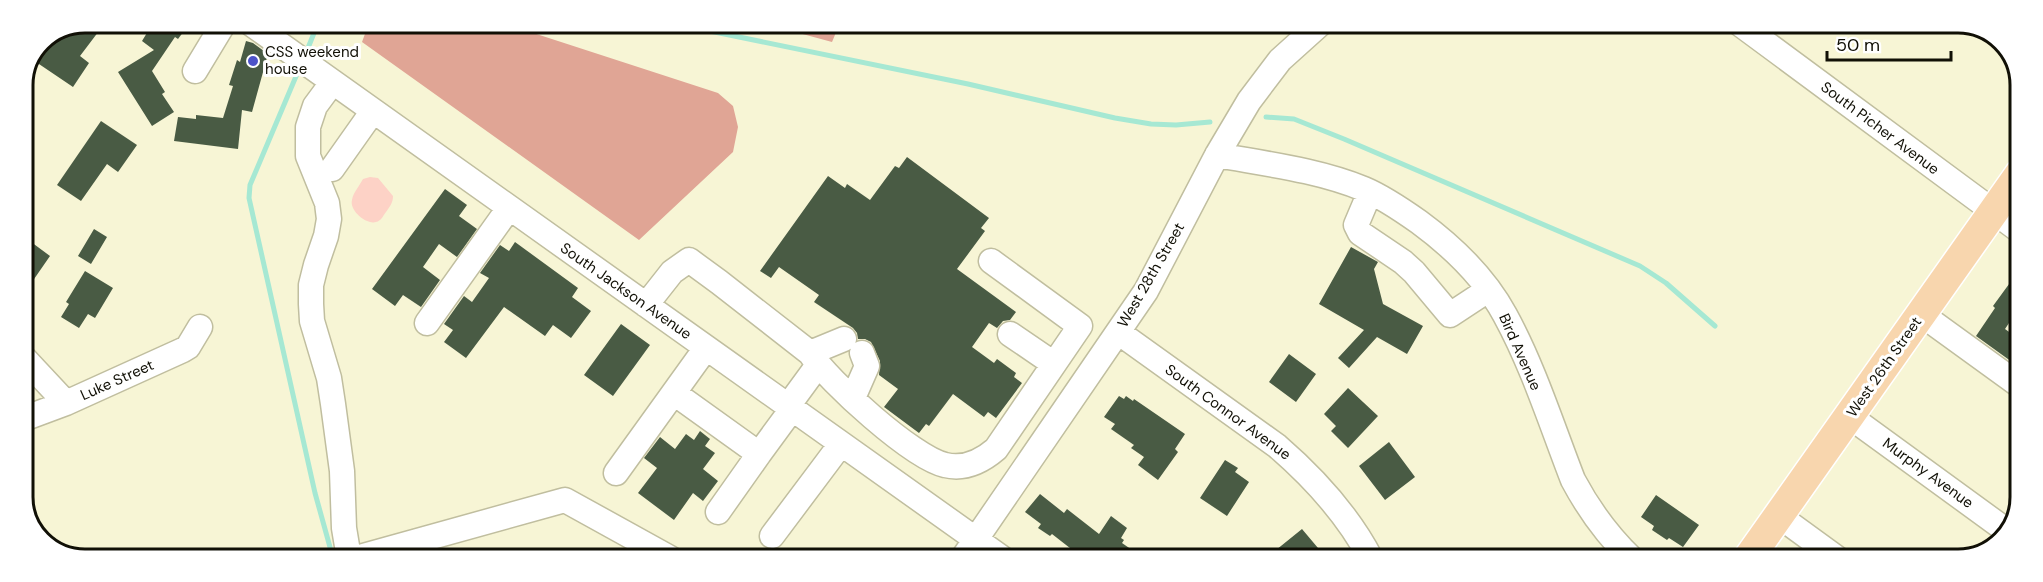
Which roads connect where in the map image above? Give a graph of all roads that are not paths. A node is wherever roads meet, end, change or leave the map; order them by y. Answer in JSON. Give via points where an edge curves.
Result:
{"nodes":[{"id":1,"x":218,"y":33,"type":"edge"},
{"id":2,"x":264,"y":33,"type":"edge"},
{"id":3,"x":1310,"y":33,"type":"edge"},
{"id":4,"x":1752,"y":33,"type":"edge"},
{"id":5,"x":195,"y":71,"type":"dead end"},
{"id":6,"x":332,"y":83,"type":"junction"},
{"id":7,"x":373,"y":111,"type":"junction"},
{"id":8,"x":1217,"y":155,"type":"junction"},
{"id":9,"x":332,"y":169,"type":"dead end"},
{"id":10,"x":2010,"y":188,"type":"edge"},
{"id":11,"x":1370,"y":192,"type":"junction"},
{"id":12,"x":509,"y":208,"type":"junction"},
{"id":13,"x":1993,"y":212,"type":"junction"},
{"id":14,"x":2010,"y":224,"type":"edge"},
{"id":15,"x":991,"y":261,"type":"dead end"},
{"id":16,"x":1488,"y":290,"type":"junction"},
{"id":17,"x":646,"y":305,"type":"junction"},
{"id":18,"x":1921,"y":314,"type":"junction"},
{"id":19,"x":427,"y":323,"type":"dead end"},
{"id":20,"x":200,"y":327,"type":"dead end"},
{"id":21,"x":1118,"y":332,"type":"junction"},
{"id":22,"x":1010,"y":334,"type":"dead end"},
{"id":23,"x":706,"y":348,"type":"junction"},
{"id":24,"x":814,"y":359,"type":"junction"},
{"id":25,"x":1052,"y":367,"type":"junction"},
{"id":26,"x":33,"y":368,"type":"edge"},
{"id":27,"x":2010,"y":378,"type":"edge"},
{"id":28,"x":1079,"y":389,"type":"junction"},
{"id":29,"x":674,"y":393,"type":"junction"},
{"id":30,"x":853,"y":398,"type":"junction"},
{"id":31,"x":66,"y":403,"type":"junction"},
{"id":32,"x":790,"y":407,"type":"junction"},
{"id":33,"x":33,"y":415,"type":"edge"},
{"id":34,"x":1849,"y":416,"type":"junction"},
{"id":35,"x":841,"y":444,"type":"junction"},
{"id":36,"x":759,"y":454,"type":"junction"},
{"id":37,"x":616,"y":474,"type":"dead end"},
{"id":38,"x":718,"y":512,"type":"dead end"},
{"id":39,"x":1779,"y":516,"type":"junction"},
{"id":40,"x":2001,"y":526,"type":"edge"},
{"id":41,"x":772,"y":536,"type":"dead end"},
{"id":42,"x":348,"y":549,"type":"edge"},
{"id":43,"x":388,"y":549,"type":"edge"},
{"id":44,"x":654,"y":549,"type":"edge"},
{"id":45,"x":970,"y":549,"type":"edge"},
{"id":46,"x":1365,"y":549,"type":"edge"},
{"id":47,"x":1623,"y":549,"type":"edge"},
{"id":48,"x":1755,"y":549,"type":"edge"},
{"id":49,"x":1824,"y":549,"type":"edge"}],
"edges":[{"from":1,"to":5,"type":"street"},
{"from":2,"to":6,"type":"street","name":"South Jackson Avenue"},
{"from":3,"to":8,"type":"street","name":"West 28th Street","via":[[1280,60],[1249,101]]},
{"from":4,"to":13,"type":"street","name":"South Picher Avenue"},
{"from":6,"to":7,"type":"street","name":"South Jackson Avenue"},
{"from":6,"to":42,"type":"street","via":[[315,106],[308,127],[308,156],[327,203],[329,219],[311,285],[311,304],[333,404]]},
{"from":7,"to":9,"type":"street"},
{"from":7,"to":12,"type":"street","name":"South Jackson Avenue"},
{"from":8,"to":11,"type":"street","name":"Bird Avenue","via":[[1298,170]]},
{"from":8,"to":21,"type":"street","name":"West 28th Street","via":[[1146,291]]},
{"from":10,"to":13,"type":"main road","name":"West 26th Street"},
{"from":11,"to":16,"type":"street","name":"Bird Avenue","via":[[1440,238]]},
{"from":11,"to":16,"type":"street","via":[[1356,225],[1360,233],[1403,262],[1450,315]]},
{"from":12,"to":17,"type":"street","name":"South Jackson Avenue"},
{"from":12,"to":19,"type":"street"},
{"from":13,"to":14,"type":"street","name":"South Picher Avenue"},
{"from":13,"to":18,"type":"main road","name":"West 26th Street"},
{"from":15,"to":25,"type":"street","via":[[1080,326]]},
{"from":16,"to":47,"type":"street","name":"Bird Avenue","via":[[1519,343],[1582,498]]},
{"from":17,"to":23,"type":"street","name":"South Jackson Avenue"},
{"from":17,"to":24,"type":"street","via":[[672,272],[689,260]]},
{"from":18,"to":27,"type":"street"},
{"from":18,"to":34,"type":"main road","name":"West 26th Street"},
{"from":20,"to":31,"type":"street","name":"Luke Street","via":[[183,350]]},
{"from":21,"to":28,"type":"street","name":"West 28th Street"},
{"from":21,"to":46,"type":"street","name":"South Connor Avenue","via":[[1298,464],[1338,508]]},
{"from":22,"to":25,"type":"street"},
{"from":23,"to":29,"type":"street"},
{"from":23,"to":32,"type":"street","name":"South Jackson Avenue"},
{"from":24,"to":30,"type":"street"},
{"from":24,"to":30,"type":"street","via":[[853,346],[867,366]]},
{"from":24,"to":32,"type":"street"},
{"from":25,"to":28,"type":"street"},
{"from":25,"to":30,"type":"street","via":[[996,449],[965,466],[930,459]]},
{"from":26,"to":31,"type":"street"},
{"from":28,"to":45,"type":"street","name":"West 28th Street"},
{"from":29,"to":36,"type":"street"},
{"from":29,"to":37,"type":"street"},
{"from":31,"to":33,"type":"street","name":"Luke Street"},
{"from":32,"to":35,"type":"street","name":"South Jackson Avenue"},
{"from":32,"to":36,"type":"street"},
{"from":34,"to":39,"type":"main road","name":"West 26th Street"},
{"from":34,"to":40,"type":"street","name":"Murphy Avenue"},
{"from":35,"to":41,"type":"street"},
{"from":35,"to":45,"type":"street","name":"South Jackson Avenue"},
{"from":36,"to":38,"type":"street"},
{"from":39,"to":48,"type":"main road","name":"West 26th Street"},
{"from":39,"to":49,"type":"street"},
{"from":43,"to":44,"type":"street","via":[[565,500]]}]}
